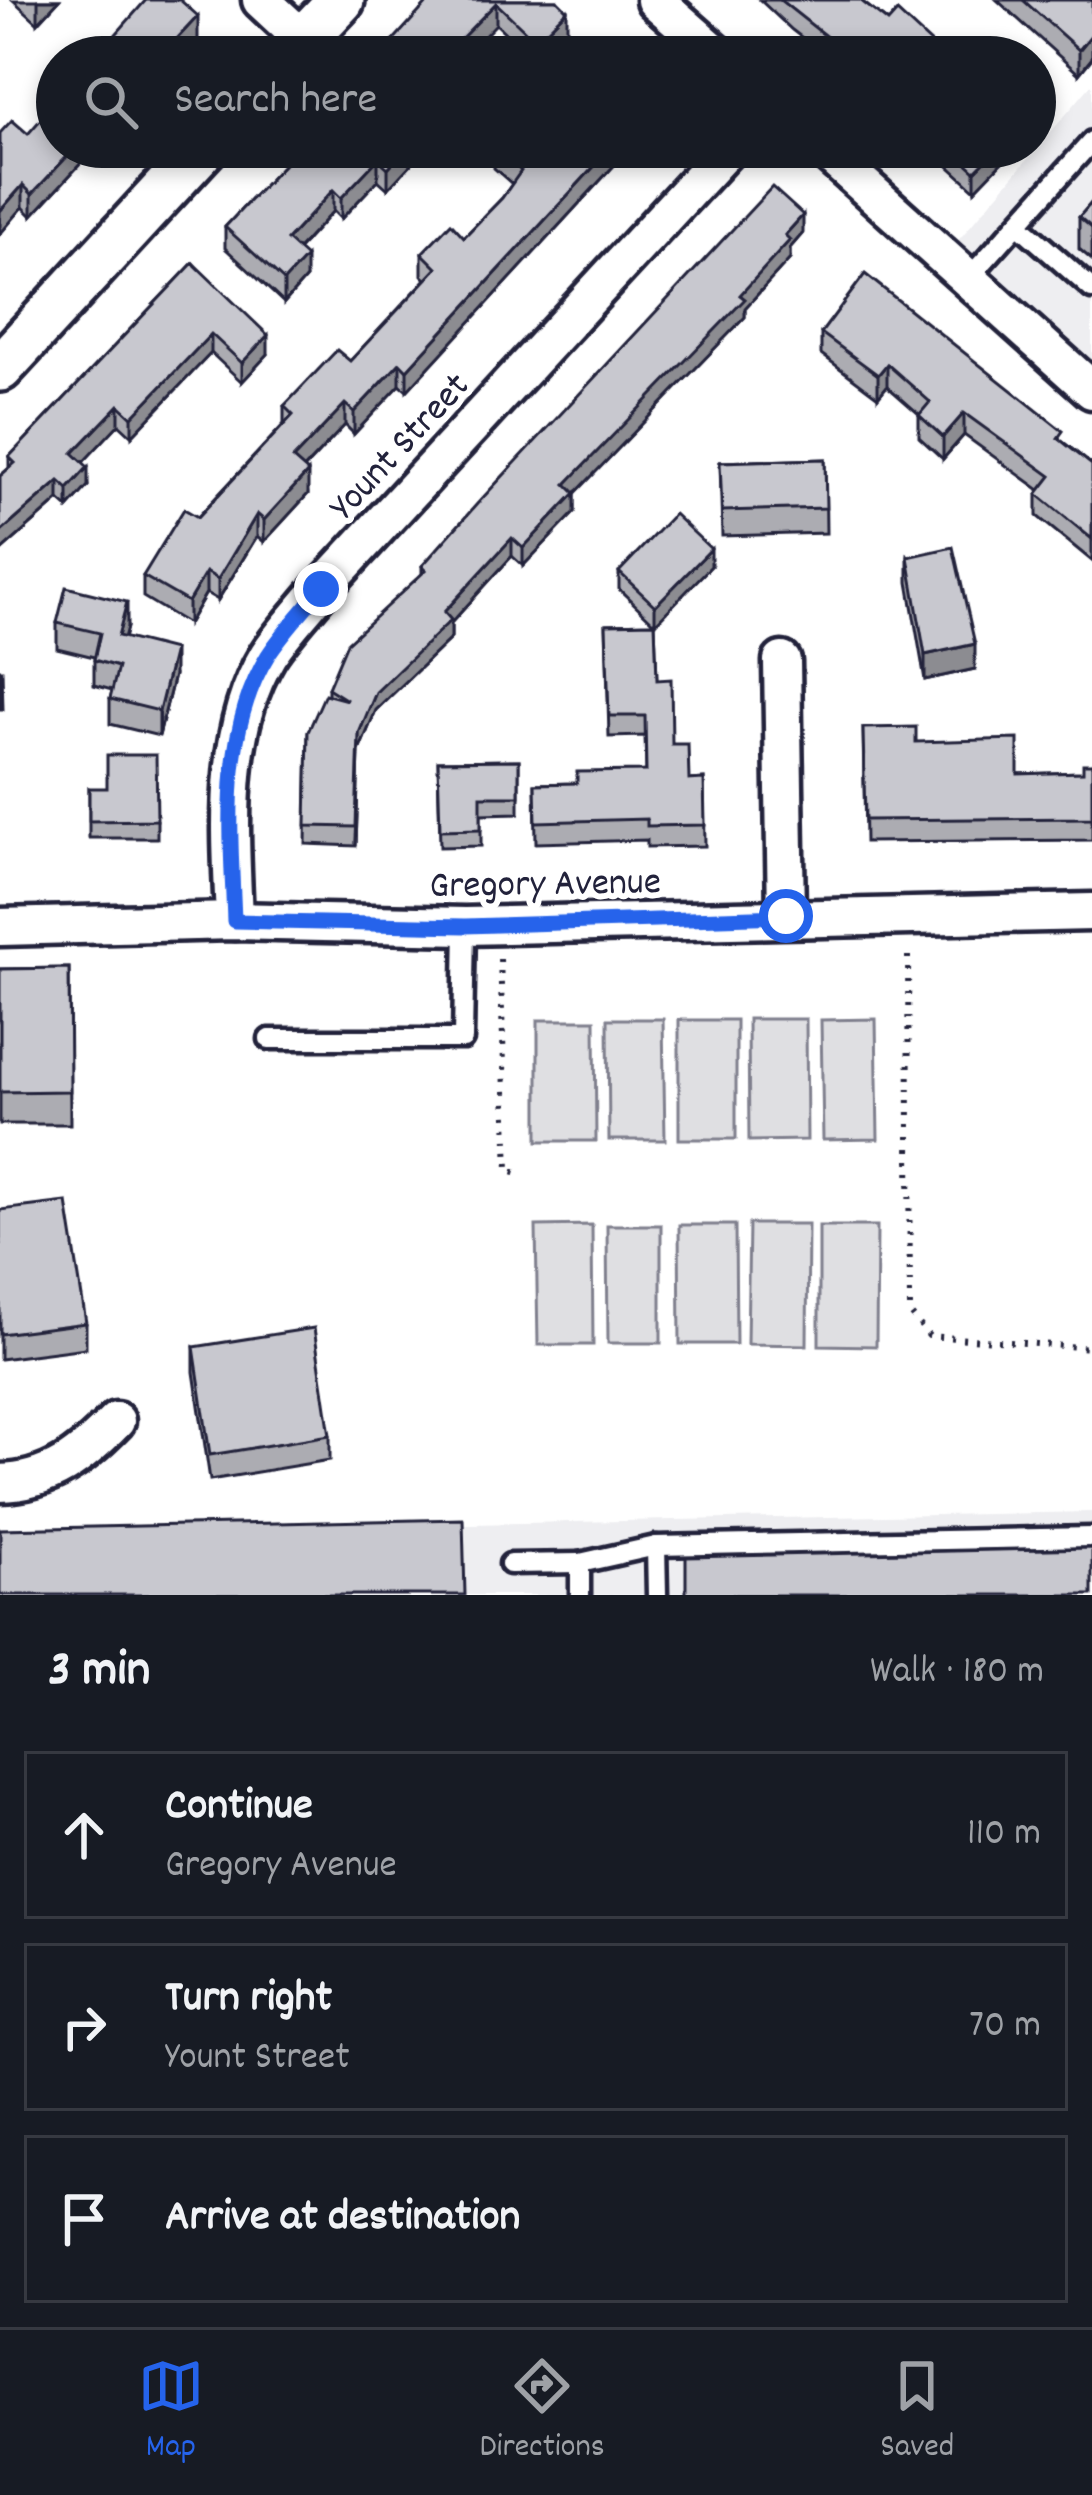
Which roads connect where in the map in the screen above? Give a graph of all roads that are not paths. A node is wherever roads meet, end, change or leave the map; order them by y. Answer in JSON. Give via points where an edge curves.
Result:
{"nodes":[{"id":1,"x":261,"y":0,"type":"edge"},
{"id":2,"x":341,"y":0,"type":"edge"},
{"id":3,"x":655,"y":0,"type":"edge"},
{"id":4,"x":286,"y":36,"type":"edge"},
{"id":5,"x":306,"y":36,"type":"edge"},
{"id":6,"x":696,"y":36,"type":"edge"},
{"id":7,"x":1092,"y":141,"type":"edge"},
{"id":8,"x":185,"y":168,"type":"edge"},
{"id":9,"x":710,"y":168,"type":"edge"},
{"id":10,"x":844,"y":168,"type":"edge"},
{"id":11,"x":1019,"y":225,"type":"junction"},
{"id":12,"x":968,"y":280,"type":"junction"},
{"id":13,"x":1092,"y":289,"type":"edge"},
{"id":14,"x":0,"y":368,"type":"edge"},
{"id":15,"x":1092,"y":390,"type":"edge"},
{"id":16,"x":782,"y":661,"type":"dead end"},
{"id":17,"x":1092,"y":912,"type":"edge"},
{"id":18,"x":786,"y":916,"type":"junction"},
{"id":19,"x":234,"y":921,"type":"junction"},
{"id":20,"x":465,"y":926,"type":"junction"},
{"id":21,"x":0,"y":927,"type":"edge"},
{"id":22,"x":269,"y":1039,"type":"dead end"},
{"id":23,"x":116,"y":1421,"type":"dead end"},
{"id":24,"x":0,"y":1483,"type":"edge"},
{"id":25,"x":1092,"y":1538,"type":"edge"},
{"id":26,"x":656,"y":1546,"type":"junction"},
{"id":27,"x":580,"y":1562,"type":"junction"},
{"id":28,"x":510,"y":1564,"type":"dead end"},
{"id":29,"x":580,"y":1595,"type":"edge"},
{"id":30,"x":656,"y":1595,"type":"edge"}],
"edges":[{"from":1,"to":4,"type":"street"},
{"from":2,"to":5,"type":"street"},
{"from":3,"to":6,"type":"street"},
{"from":7,"to":11,"type":"lane"},
{"from":8,"to":14,"type":"street"},
{"from":9,"to":19,"type":"street","name":"Yount Street","via":[[267,657],[239,733],[230,799]]},
{"from":10,"to":12,"type":"street"},
{"from":11,"to":12,"type":"lane"},
{"from":11,"to":13,"type":"lane"},
{"from":12,"to":15,"type":"street"},
{"from":16,"to":18,"type":"street"},
{"from":17,"to":18,"type":"street","name":"Gregory Avenue"},
{"from":18,"to":20,"type":"street","name":"Gregory Avenue"},
{"from":19,"to":20,"type":"street","name":"Gregory Avenue"},
{"from":19,"to":21,"type":"street","name":"Gregory Avenue"},
{"from":20,"to":22,"type":"lane","via":[[464,1039]]},
{"from":23,"to":24,"type":"street","via":[[84,1455],[39,1480]]},
{"from":25,"to":26,"type":"lane"},
{"from":26,"to":27,"type":"lane"},
{"from":26,"to":30,"type":"lane"},
{"from":27,"to":28,"type":"lane"},
{"from":27,"to":29,"type":"lane"}]}
